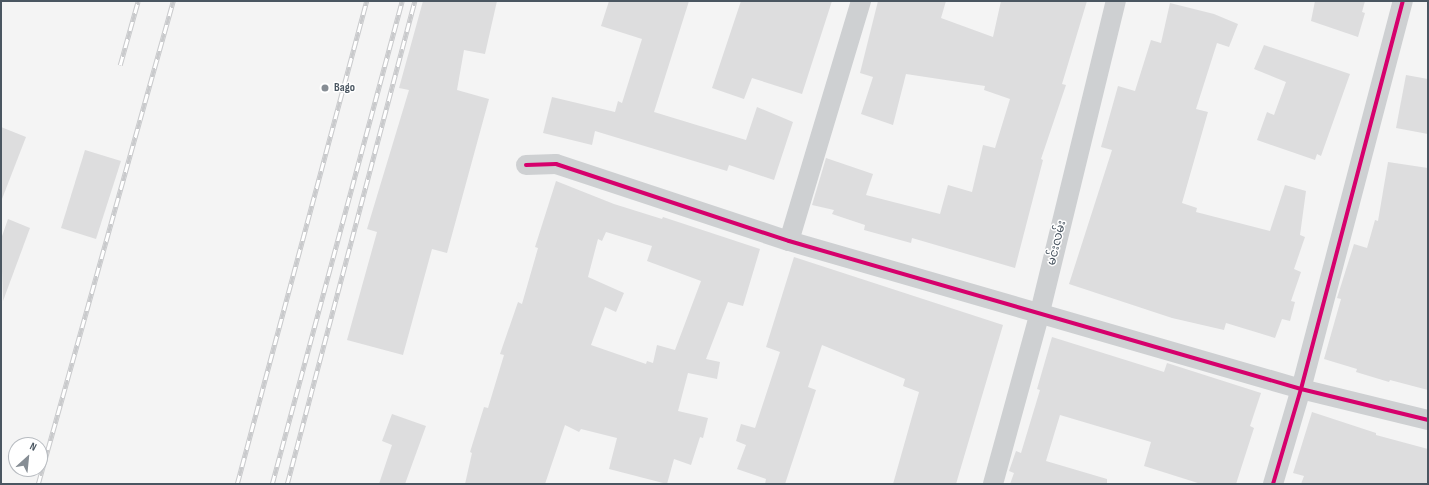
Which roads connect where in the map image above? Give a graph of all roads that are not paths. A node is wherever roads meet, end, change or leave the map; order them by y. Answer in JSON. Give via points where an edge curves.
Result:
{"nodes":[{"id":1,"x":861,"y":1,"type":"edge"},
{"id":2,"x":1116,"y":1,"type":"edge"},
{"id":3,"x":1403,"y":1,"type":"edge"},
{"id":4,"x":526,"y":164,"type":"dead end"},
{"id":5,"x":789,"y":241,"type":"junction"},
{"id":6,"x":1040,"y":312,"type":"junction"},
{"id":7,"x":1301,"y":389,"type":"junction"},
{"id":8,"x":1428,"y":420,"type":"edge"},
{"id":9,"x":993,"y":484,"type":"edge"},
{"id":10,"x":1273,"y":484,"type":"edge"}],
"edges":[{"from":1,"to":5,"type":"street"},
{"from":2,"to":6,"type":"street","name":"မင်းလမ်း"},
{"from":3,"to":7,"type":"street"},
{"from":4,"to":5,"type":"street","via":[[556,164]]},
{"from":5,"to":6,"type":"street"},
{"from":6,"to":7,"type":"street"},
{"from":6,"to":9,"type":"street","name":"မင်းလမ်း"},
{"from":7,"to":8,"type":"street"},
{"from":7,"to":10,"type":"street"}]}
